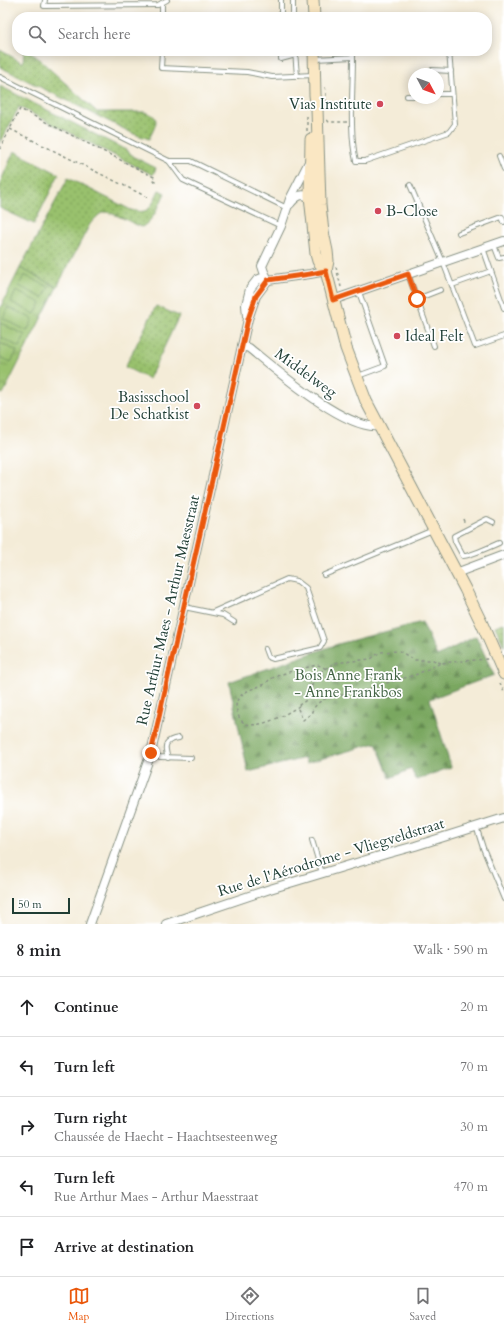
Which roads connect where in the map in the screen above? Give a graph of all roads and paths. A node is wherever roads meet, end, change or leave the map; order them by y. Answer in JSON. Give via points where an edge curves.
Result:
{"nodes":[{"id":1,"x":44,"y":0,"type":"edge"},
{"id":2,"x":167,"y":0,"type":"edge"},
{"id":3,"x":281,"y":0,"type":"edge"},
{"id":4,"x":293,"y":0,"type":"edge"},
{"id":5,"x":313,"y":0,"type":"edge"},
{"id":6,"x":162,"y":3,"type":"junction"},
{"id":7,"x":162,"y":12,"type":"edge"},
{"id":8,"x":281,"y":12,"type":"edge"},
{"id":9,"x":293,"y":12,"type":"edge"},
{"id":10,"x":314,"y":12,"type":"edge"},
{"id":11,"x":162,"y":56,"type":"edge"},
{"id":12,"x":281,"y":56,"type":"edge"},
{"id":13,"x":288,"y":56,"type":"edge"},
{"id":14,"x":296,"y":56,"type":"edge"},
{"id":15,"x":314,"y":56,"type":"edge"},
{"id":16,"x":334,"y":56,"type":"edge"},
{"id":17,"x":450,"y":56,"type":"edge"},
{"id":18,"x":353,"y":57,"type":"joint"},
{"id":19,"x":444,"y":71,"type":"edge"},
{"id":20,"x":451,"y":71,"type":"junction"},
{"id":21,"x":315,"y":75,"type":"junction"},
{"id":22,"x":297,"y":76,"type":"junction"},
{"id":23,"x":0,"y":77,"type":"edge"},
{"id":24,"x":444,"y":94,"type":"edge"},
{"id":25,"x":452,"y":94,"type":"junction"},
{"id":26,"x":311,"y":120,"type":"junction"},
{"id":27,"x":353,"y":122,"type":"junction"},
{"id":28,"x":10,"y":129,"type":"junction"},
{"id":29,"x":0,"y":149,"type":"edge"},
{"id":30,"x":499,"y":156,"type":"dead end"},
{"id":31,"x":310,"y":160,"type":"junction"},
{"id":32,"x":169,"y":161,"type":"junction"},
{"id":33,"x":504,"y":169,"type":"edge"},
{"id":34,"x":157,"y":182,"type":"dead end"},
{"id":35,"x":410,"y":185,"type":"dead end"},
{"id":36,"x":310,"y":196,"type":"junction"},
{"id":37,"x":149,"y":198,"type":"dead end"},
{"id":38,"x":320,"y":205,"type":"junction"},
{"id":39,"x":287,"y":208,"type":"junction"},
{"id":40,"x":504,"y":222,"type":"edge"},
{"id":41,"x":281,"y":226,"type":"junction"},
{"id":42,"x":459,"y":234,"type":"dead end"},
{"id":43,"x":504,"y":241,"type":"edge"},
{"id":44,"x":493,"y":244,"type":"junction"},
{"id":45,"x":483,"y":248,"type":"junction"},
{"id":46,"x":504,"y":257,"type":"edge"},
{"id":47,"x":444,"y":262,"type":"junction"},
{"id":48,"x":326,"y":271,"type":"junction"},
{"id":49,"x":491,"y":271,"type":"junction"},
{"id":50,"x":408,"y":274,"type":"junction"},
{"id":51,"x":268,"y":280,"type":"junction"},
{"id":52,"x":452,"y":285,"type":"junction"},
{"id":53,"x":340,"y":286,"type":"dead end"},
{"id":54,"x":440,"y":290,"type":"dead end"},
{"id":55,"x":359,"y":292,"type":"junction"},
{"id":56,"x":338,"y":299,"type":"junction"},
{"id":57,"x":417,"y":299,"type":"junction"},
{"id":58,"x":504,"y":308,"type":"edge"},
{"id":59,"x":504,"y":336,"type":"edge"},
{"id":60,"x":242,"y":346,"type":"junction"},
{"id":61,"x":434,"y":346,"type":"dead end"},
{"id":62,"x":356,"y":377,"type":"junction"},
{"id":63,"x":378,"y":426,"type":"junction"},
{"id":64,"x":493,"y":522,"type":"dead end"},
{"id":65,"x":433,"y":530,"type":"junction"},
{"id":66,"x":499,"y":543,"type":"dead end"},
{"id":67,"x":504,"y":555,"type":"edge"},
{"id":68,"x":456,"y":573,"type":"junction"},
{"id":69,"x":324,"y":575,"type":"dead end"},
{"id":70,"x":183,"y":607,"type":"junction"},
{"id":71,"x":213,"y":612,"type":"junction"},
{"id":72,"x":234,"y":622,"type":"dead end"},
{"id":73,"x":265,"y":649,"type":"dead end"},
{"id":74,"x":489,"y":658,"type":"dead end"},
{"id":75,"x":442,"y":663,"type":"junction"},
{"id":76,"x":326,"y":669,"type":"junction"},
{"id":77,"x":504,"y":674,"type":"edge"},
{"id":78,"x":299,"y":705,"type":"junction"},
{"id":79,"x":180,"y":738,"type":"dead end"},
{"id":80,"x":151,"y":753,"type":"junction"},
{"id":81,"x":168,"y":758,"type":"junction"},
{"id":82,"x":191,"y":758,"type":"dead end"},
{"id":83,"x":504,"y":818,"type":"edge"},
{"id":84,"x":476,"y":826,"type":"junction"},
{"id":85,"x":312,"y":840,"type":"dead end"},
{"id":86,"x":322,"y":874,"type":"junction"},
{"id":87,"x":504,"y":899,"type":"edge"},
{"id":88,"x":90,"y":924,"type":"edge"},
{"id":89,"x":166,"y":924,"type":"edge"}],
"edges":[{"from":1,"to":6,"type":"lane","via":[[44,6]]},
{"from":2,"to":6,"type":"lane"},
{"from":3,"to":8,"type":"lane"},
{"from":4,"to":9,"type":"lane"},
{"from":5,"to":10,"type":"main road"},
{"from":6,"to":7,"type":"lane"},
{"from":11,"to":22,"type":"lane","via":[[161,68],[247,72],[272,77]]},
{"from":12,"to":13,"type":"lane","via":[[281,59]]},
{"from":14,"to":22,"type":"lane"},
{"from":15,"to":21,"type":"main road"},
{"from":16,"to":18,"type":"lane"},
{"from":17,"to":20,"type":"lane"},
{"from":18,"to":27,"type":"lane"},
{"from":19,"to":20,"type":"lane"},
{"from":20,"to":25,"type":"lane"},
{"from":21,"to":22,"type":"lane"},
{"from":21,"to":26,"type":"main road"},
{"from":23,"to":32,"type":"lane"},
{"from":24,"to":25,"type":"lane"},
{"from":25,"to":27,"type":"lane","via":[[455,124],[449,132],[365,161],[356,161]]},
{"from":26,"to":27,"type":"path"},
{"from":26,"to":31,"type":"main road"},
{"from":26,"to":38,"type":"main road"},
{"from":28,"to":29,"type":"path"},
{"from":28,"to":34,"type":"path","via":[[20,109],[154,176],[153,180]]},
{"from":28,"to":37,"type":"path"},
{"from":30,"to":33,"type":"lane"},
{"from":31,"to":36,"type":"main road"},
{"from":31,"to":39,"type":"street"},
{"from":32,"to":39,"type":"lane","via":[[191,161]]},
{"from":32,"to":41,"type":"lane","via":[[183,180]]},
{"from":35,"to":47,"type":"lane"},
{"from":36,"to":38,"type":"street"},
{"from":36,"to":39,"type":"street","via":[[296,197]]},
{"from":36,"to":48,"type":"main road","via":[[316,254]]},
{"from":38,"to":48,"type":"main road","via":[[328,261]]},
{"from":39,"to":41,"type":"street"},
{"from":40,"to":42,"type":"lane","via":[[502,217]]},
{"from":41,"to":51,"type":"street","via":[[262,266]]},
{"from":43,"to":44,"type":"street"},
{"from":44,"to":45,"type":"street"},
{"from":44,"to":46,"type":"lane","via":[[499,258]]},
{"from":45,"to":47,"type":"street"},
{"from":45,"to":49,"type":"lane"},
{"from":47,"to":50,"type":"street"},
{"from":47,"to":52,"type":"lane"},
{"from":48,"to":51,"type":"street","name":"Rue Arthur Maes - Arthur Maesstraat"},
{"from":48,"to":56,"type":"main road"},
{"from":49,"to":52,"type":"lane"},
{"from":49,"to":58,"type":"lane"},
{"from":50,"to":55,"type":"street"},
{"from":50,"to":57,"type":"lane"},
{"from":51,"to":60,"type":"street","name":"Rue Arthur Maes - Arthur Maesstraat","via":[[257,280],[250,289],[246,306],[248,319]]},
{"from":52,"to":59,"type":"lane","via":[[475,346]]},
{"from":53,"to":56,"type":"path"},
{"from":54,"to":57,"type":"lane"},
{"from":55,"to":56,"type":"street"},
{"from":55,"to":62,"type":"lane","via":[[385,366]]},
{"from":56,"to":62,"type":"main road","via":[[346,348]]},
{"from":57,"to":61,"type":"lane"},
{"from":60,"to":63,"type":"street","name":"Middelweg","via":[[249,348],[315,400],[371,427]]},
{"from":60,"to":70,"type":"street","name":"Rue Arthur Maes - Arthur Maesstraat"},
{"from":62,"to":63,"type":"main road"},
{"from":63,"to":65,"type":"main road"},
{"from":64,"to":66,"type":"lane","via":[[487,519],[454,536],[455,542],[463,556],[467,557]]},
{"from":65,"to":68,"type":"main road"},
{"from":65,"to":69,"type":"lane"},
{"from":67,"to":68,"type":"street"},
{"from":68,"to":77,"type":"main road"},
{"from":70,"to":71,"type":"lane"},
{"from":70,"to":80,"type":"street","name":"Rue Arthur Maes - Arthur Maesstraat"},
{"from":71,"to":72,"type":"lane","via":[[223,614]]},
{"from":71,"to":73,"type":"lane","via":[[287,579],[297,580],[306,588],[324,641],[320,648],[273,659],[268,657]]},
{"from":74,"to":75,"type":"path"},
{"from":75,"to":76,"type":"path","via":[[416,660],[403,652],[395,651],[380,652],[371,659],[334,663]]},
{"from":75,"to":78,"type":"path","via":[[351,696],[340,694],[322,700],[313,709],[312,714],[303,720]]},
{"from":76,"to":78,"type":"path","via":[[313,680],[308,696]]},
{"from":76,"to":78,"type":"path","via":[[317,665],[269,679],[266,683],[245,692],[238,699],[236,707],[239,718],[247,724],[255,725],[278,718]]},
{"from":79,"to":81,"type":"lane","via":[[167,743],[165,750]]},
{"from":80,"to":81,"type":"lane"},
{"from":80,"to":88,"type":"street","name":"Rue Arthur Maes - Arthur Maesstraat"},
{"from":81,"to":82,"type":"lane"},
{"from":83,"to":84,"type":"street","name":"Rue de l'Aérodrome - Vliegveldstraat"},
{"from":84,"to":86,"type":"street","name":"Rue de l'Aérodrome - Vliegveldstraat"},
{"from":84,"to":87,"type":"lane","via":[[482,848]]},
{"from":85,"to":86,"type":"lane"},
{"from":86,"to":89,"type":"street","name":"Rue de l'Aérodrome - Vliegveldstraat"}]}
